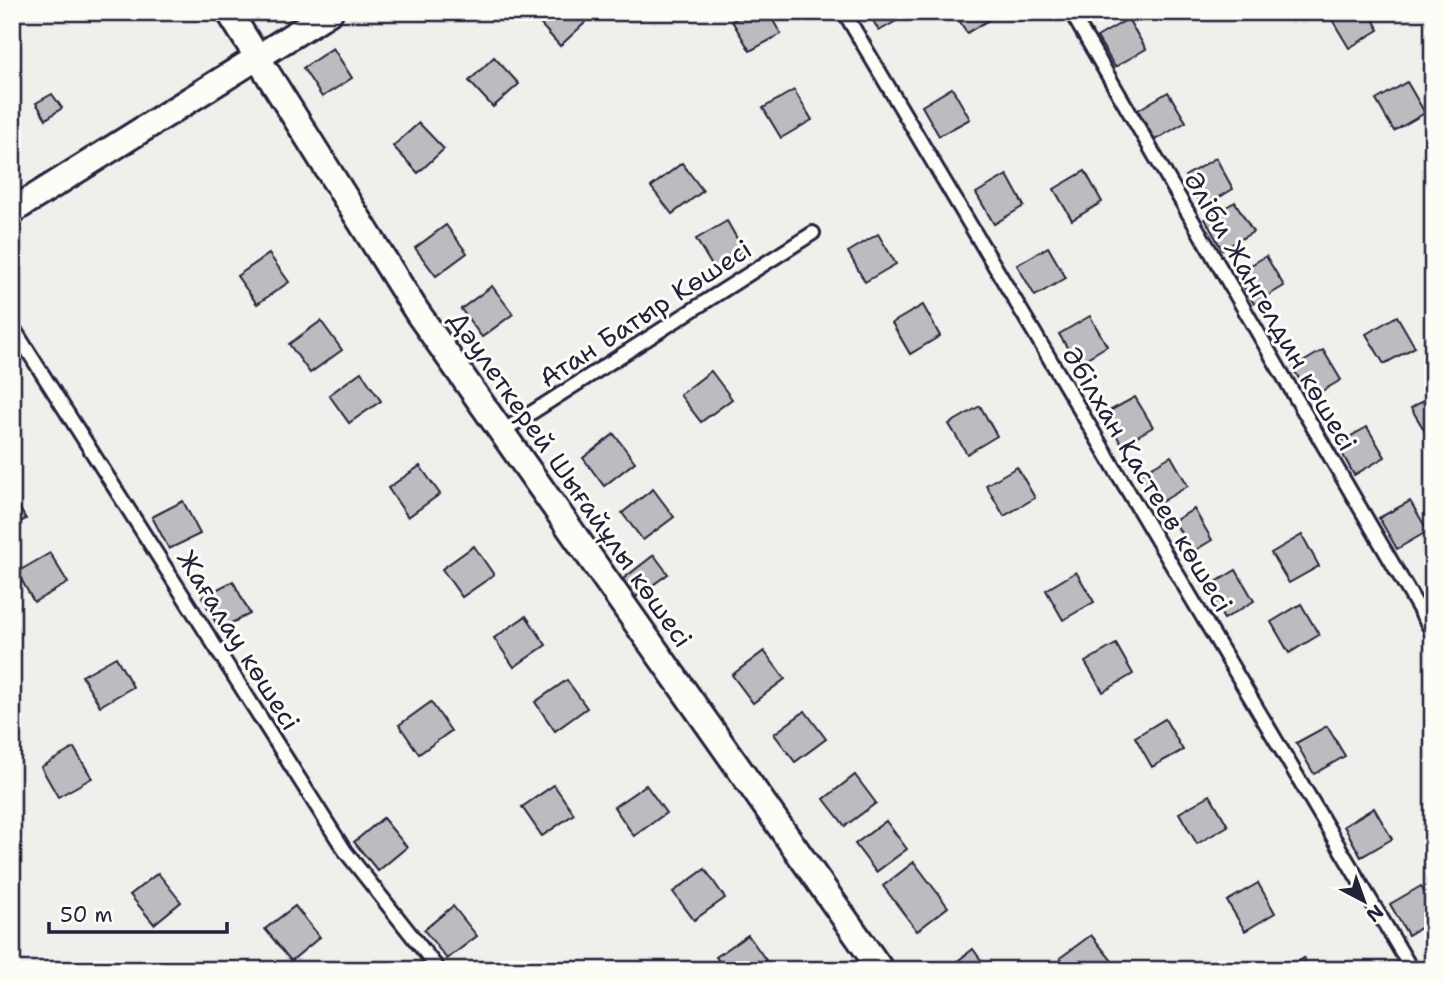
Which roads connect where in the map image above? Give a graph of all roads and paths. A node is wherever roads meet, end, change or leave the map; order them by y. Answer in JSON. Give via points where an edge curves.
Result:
{"nodes":[{"id":1,"x":229,"y":12,"type":"edge"},
{"id":2,"x":330,"y":12,"type":"edge"},
{"id":3,"x":844,"y":12,"type":"edge"},
{"id":4,"x":1071,"y":12,"type":"edge"},
{"id":5,"x":256,"y":58,"type":"junction"},
{"id":6,"x":12,"y":211,"type":"edge"},
{"id":7,"x":813,"y":233,"type":"dead end"},
{"id":8,"x":12,"y":326,"type":"edge"},
{"id":9,"x":503,"y":432,"type":"junction"},
{"id":10,"x":1433,"y":633,"type":"edge"},
{"id":11,"x":439,"y":970,"type":"edge"},
{"id":12,"x":881,"y":970,"type":"edge"},
{"id":13,"x":1412,"y":970,"type":"edge"}],
"edges":[{"from":1,"to":5,"type":"street","name":"Дәулеткерей Шығайұлы көшесі"},
{"from":2,"to":5,"type":"street"},
{"from":3,"to":13,"type":"lane","name":"Әбілхан Қастеев көшесі"},
{"from":4,"to":10,"type":"lane","name":"Әліби Жангелдин көшесі"},
{"from":5,"to":6,"type":"street"},
{"from":5,"to":9,"type":"street","name":"Дәулеткерей Шығайұлы көшесі","via":[[417,312]]},
{"from":7,"to":9,"type":"lane","name":"Атан Батыр Көшесі"},
{"from":8,"to":11,"type":"lane","name":"Жағалау көшесі","via":[[345,851]]},
{"from":9,"to":12,"type":"street","name":"Дәулеткерей Шығайұлы көшесі"}]}
